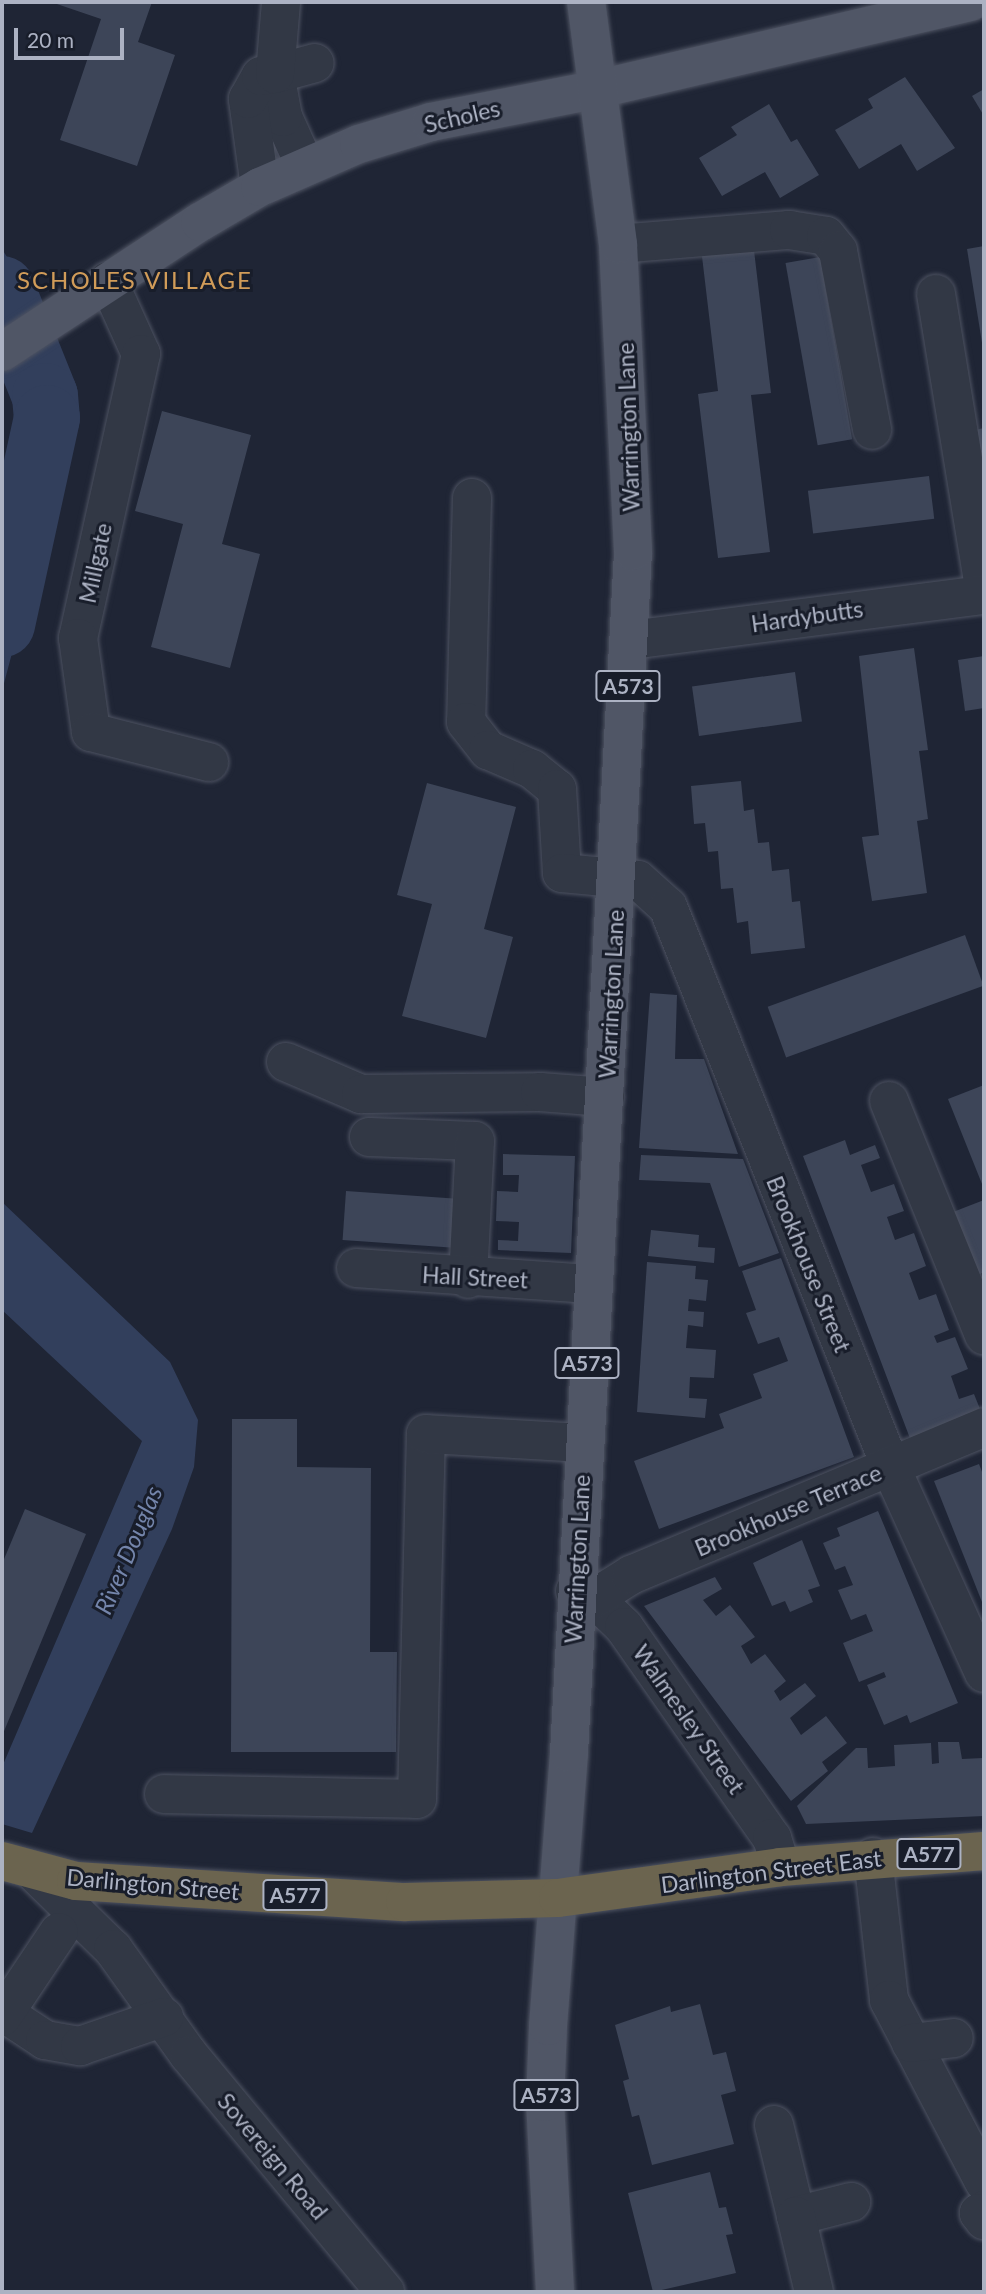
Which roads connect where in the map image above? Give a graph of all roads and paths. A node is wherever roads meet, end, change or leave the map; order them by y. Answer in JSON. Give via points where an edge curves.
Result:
{"nodes":[{"id":1,"x":281,"y":2,"type":"edge"},
{"id":2,"x":586,"y":2,"type":"edge"},
{"id":3,"x":971,"y":2,"type":"edge"},
{"id":4,"x":315,"y":63,"type":"dead end"},
{"id":5,"x":275,"y":74,"type":"junction"},
{"id":6,"x":599,"y":89,"type":"junction"},
{"id":7,"x":305,"y":166,"type":"junction"},
{"id":8,"x":260,"y":187,"type":"junction"},
{"id":9,"x":618,"y":244,"type":"junction"},
{"id":10,"x":108,"y":281,"type":"junction"},
{"id":11,"x":936,"y":294,"type":"dead end"},
{"id":12,"x":2,"y":352,"type":"edge"},
{"id":13,"x":872,"y":429,"type":"dead end"},
{"id":14,"x":472,"y":498,"type":"dead end"},
{"id":15,"x":984,"y":588,"type":"edge"},
{"id":16,"x":984,"y":595,"type":"edge"},
{"id":17,"x":631,"y":640,"type":"junction"},
{"id":18,"x":209,"y":762,"type":"dead end"},
{"id":19,"x":617,"y":878,"type":"junction"},
{"id":20,"x":286,"y":1062,"type":"dead end"},
{"id":21,"x":605,"y":1097,"type":"junction"},
{"id":22,"x":889,"y":1101,"type":"dead end"},
{"id":23,"x":369,"y":1137,"type":"dead end"},
{"id":24,"x":356,"y":1268,"type":"dead end"},
{"id":25,"x":468,"y":1279,"type":"junction"},
{"id":26,"x":593,"y":1284,"type":"junction"},
{"id":27,"x":984,"y":1335,"type":"edge"},
{"id":28,"x":984,"y":1427,"type":"edge"},
{"id":29,"x":582,"y":1443,"type":"junction"},
{"id":30,"x":891,"y":1468,"type":"junction"},
{"id":31,"x":584,"y":1594,"type":"junction"},
{"id":32,"x":984,"y":1673,"type":"edge"},
{"id":33,"x":164,"y":1794,"type":"dead end"},
{"id":34,"x":984,"y":1851,"type":"edge"},
{"id":35,"x":873,"y":1857,"type":"junction"},
{"id":36,"x":17,"y":1866,"type":"edge"},
{"id":37,"x":781,"y":1867,"type":"junction"},
{"id":38,"x":558,"y":1898,"type":"junction"},
{"id":39,"x":59,"y":1932,"type":"dead end"},
{"id":40,"x":3,"y":2015,"type":"edge"},
{"id":41,"x":164,"y":2017,"type":"junction"},
{"id":42,"x":954,"y":2038,"type":"dead end"},
{"id":43,"x":911,"y":2043,"type":"junction"},
{"id":44,"x":774,"y":2125,"type":"dead end"},
{"id":45,"x":984,"y":2182,"type":"edge"},
{"id":46,"x":851,"y":2202,"type":"dead end"},
{"id":47,"x":984,"y":2210,"type":"edge"},
{"id":48,"x":796,"y":2216,"type":"junction"},
{"id":49,"x":984,"y":2220,"type":"edge"},
{"id":50,"x":385,"y":2292,"type":"edge"},
{"id":51,"x":555,"y":2292,"type":"edge"},
{"id":52,"x":814,"y":2292,"type":"edge"}],
"edges":[{"from":1,"to":5,"type":"street"},
{"from":2,"to":6,"type":"main road","number":"A573"},
{"from":3,"to":6,"type":"main road","name":"Scholes"},
{"from":4,"to":5,"type":"street"},
{"from":5,"to":7,"type":"street","via":[[283,117]]},
{"from":5,"to":8,"type":"street","via":[[261,76],[248,99]]},
{"from":6,"to":7,"type":"main road","name":"Scholes","via":[[431,122]]},
{"from":6,"to":9,"type":"main road","name":"Warrington Lane","number":"A573"},
{"from":7,"to":8,"type":"main road","name":"Scholes"},
{"from":8,"to":10,"type":"main road","name":"Scholes"},
{"from":9,"to":13,"type":"street","via":[[789,230],[826,236],[838,251]]},
{"from":9,"to":17,"type":"main road","name":"Warrington Lane","number":"A573","via":[[632,524]]},
{"from":10,"to":12,"type":"main road","name":"Scholes"},
{"from":10,"to":18,"type":"street","name":"Millgate","via":[[141,354],[78,638],[91,732]]},
{"from":11,"to":15,"type":"street"},
{"from":14,"to":19,"type":"street","name":"Brookhouse Street","via":[[466,722],[488,750],[532,769],[557,789],[562,873]]},
{"from":16,"to":17,"type":"street","name":"Hardybutts"},
{"from":17,"to":19,"type":"main road","name":"Warrington Lane","number":"A573"},
{"from":19,"to":21,"type":"main road","name":"Warrington Lane","number":"A573"},
{"from":19,"to":30,"type":"street","name":"Brookhouse Street","via":[[645,883],[668,907]]},
{"from":20,"to":21,"type":"street","via":[[361,1094],[540,1092]]},
{"from":21,"to":26,"type":"main road","name":"Warrington Lane","number":"A573"},
{"from":22,"to":27,"type":"street"},
{"from":23,"to":25,"type":"street","via":[[475,1141]]},
{"from":24,"to":25,"type":"street","name":"Hall Street"},
{"from":25,"to":26,"type":"street","name":"Hall Street"},
{"from":26,"to":29,"type":"main road","name":"Warrington Lane","number":"A573"},
{"from":28,"to":30,"type":"street","name":"Brookhouse Terrace"},
{"from":29,"to":31,"type":"main road","name":"Warrington Lane","number":"A573"},
{"from":29,"to":33,"type":"street","via":[[426,1434],[417,1799]]},
{"from":30,"to":31,"type":"street","name":"Brookhouse Terrace"},
{"from":30,"to":32,"type":"street","name":"Brookhouse Street"},
{"from":31,"to":37,"type":"street","name":"Walmesley Street","via":[[624,1628],[772,1839]]},
{"from":31,"to":38,"type":"main road","name":"Warrington Lane","number":"A573"},
{"from":34,"to":35,"type":"highway","name":"Darlington Street East","number":"A577"},
{"from":35,"to":37,"type":"highway","name":"Darlington Street East","number":"A577"},
{"from":35,"to":43,"type":"street","via":[[889,2000]]},
{"from":36,"to":38,"type":"highway","name":"Darlington Street","number":"A577","via":[[76,1881],[377,1900]]},
{"from":36,"to":41,"type":"street","name":"Sovereign Road","via":[[113,1949]]},
{"from":37,"to":38,"type":"highway","name":"Darlington Street East","number":"A577"},
{"from":38,"to":51,"type":"main road","number":"A573","via":[[545,2102]]},
{"from":39,"to":40,"type":"street"},
{"from":40,"to":41,"type":"street","via":[[45,2040],[80,2046]]},
{"from":41,"to":50,"type":"street","name":"Sovereign Road","via":[[190,2055]]},
{"from":42,"to":43,"type":"street"},
{"from":43,"to":45,"type":"street"},
{"from":44,"to":48,"type":"street"},
{"from":46,"to":48,"type":"street"},
{"from":47,"to":49,"type":"street","via":[[979,2213]]},
{"from":48,"to":52,"type":"street"}]}
